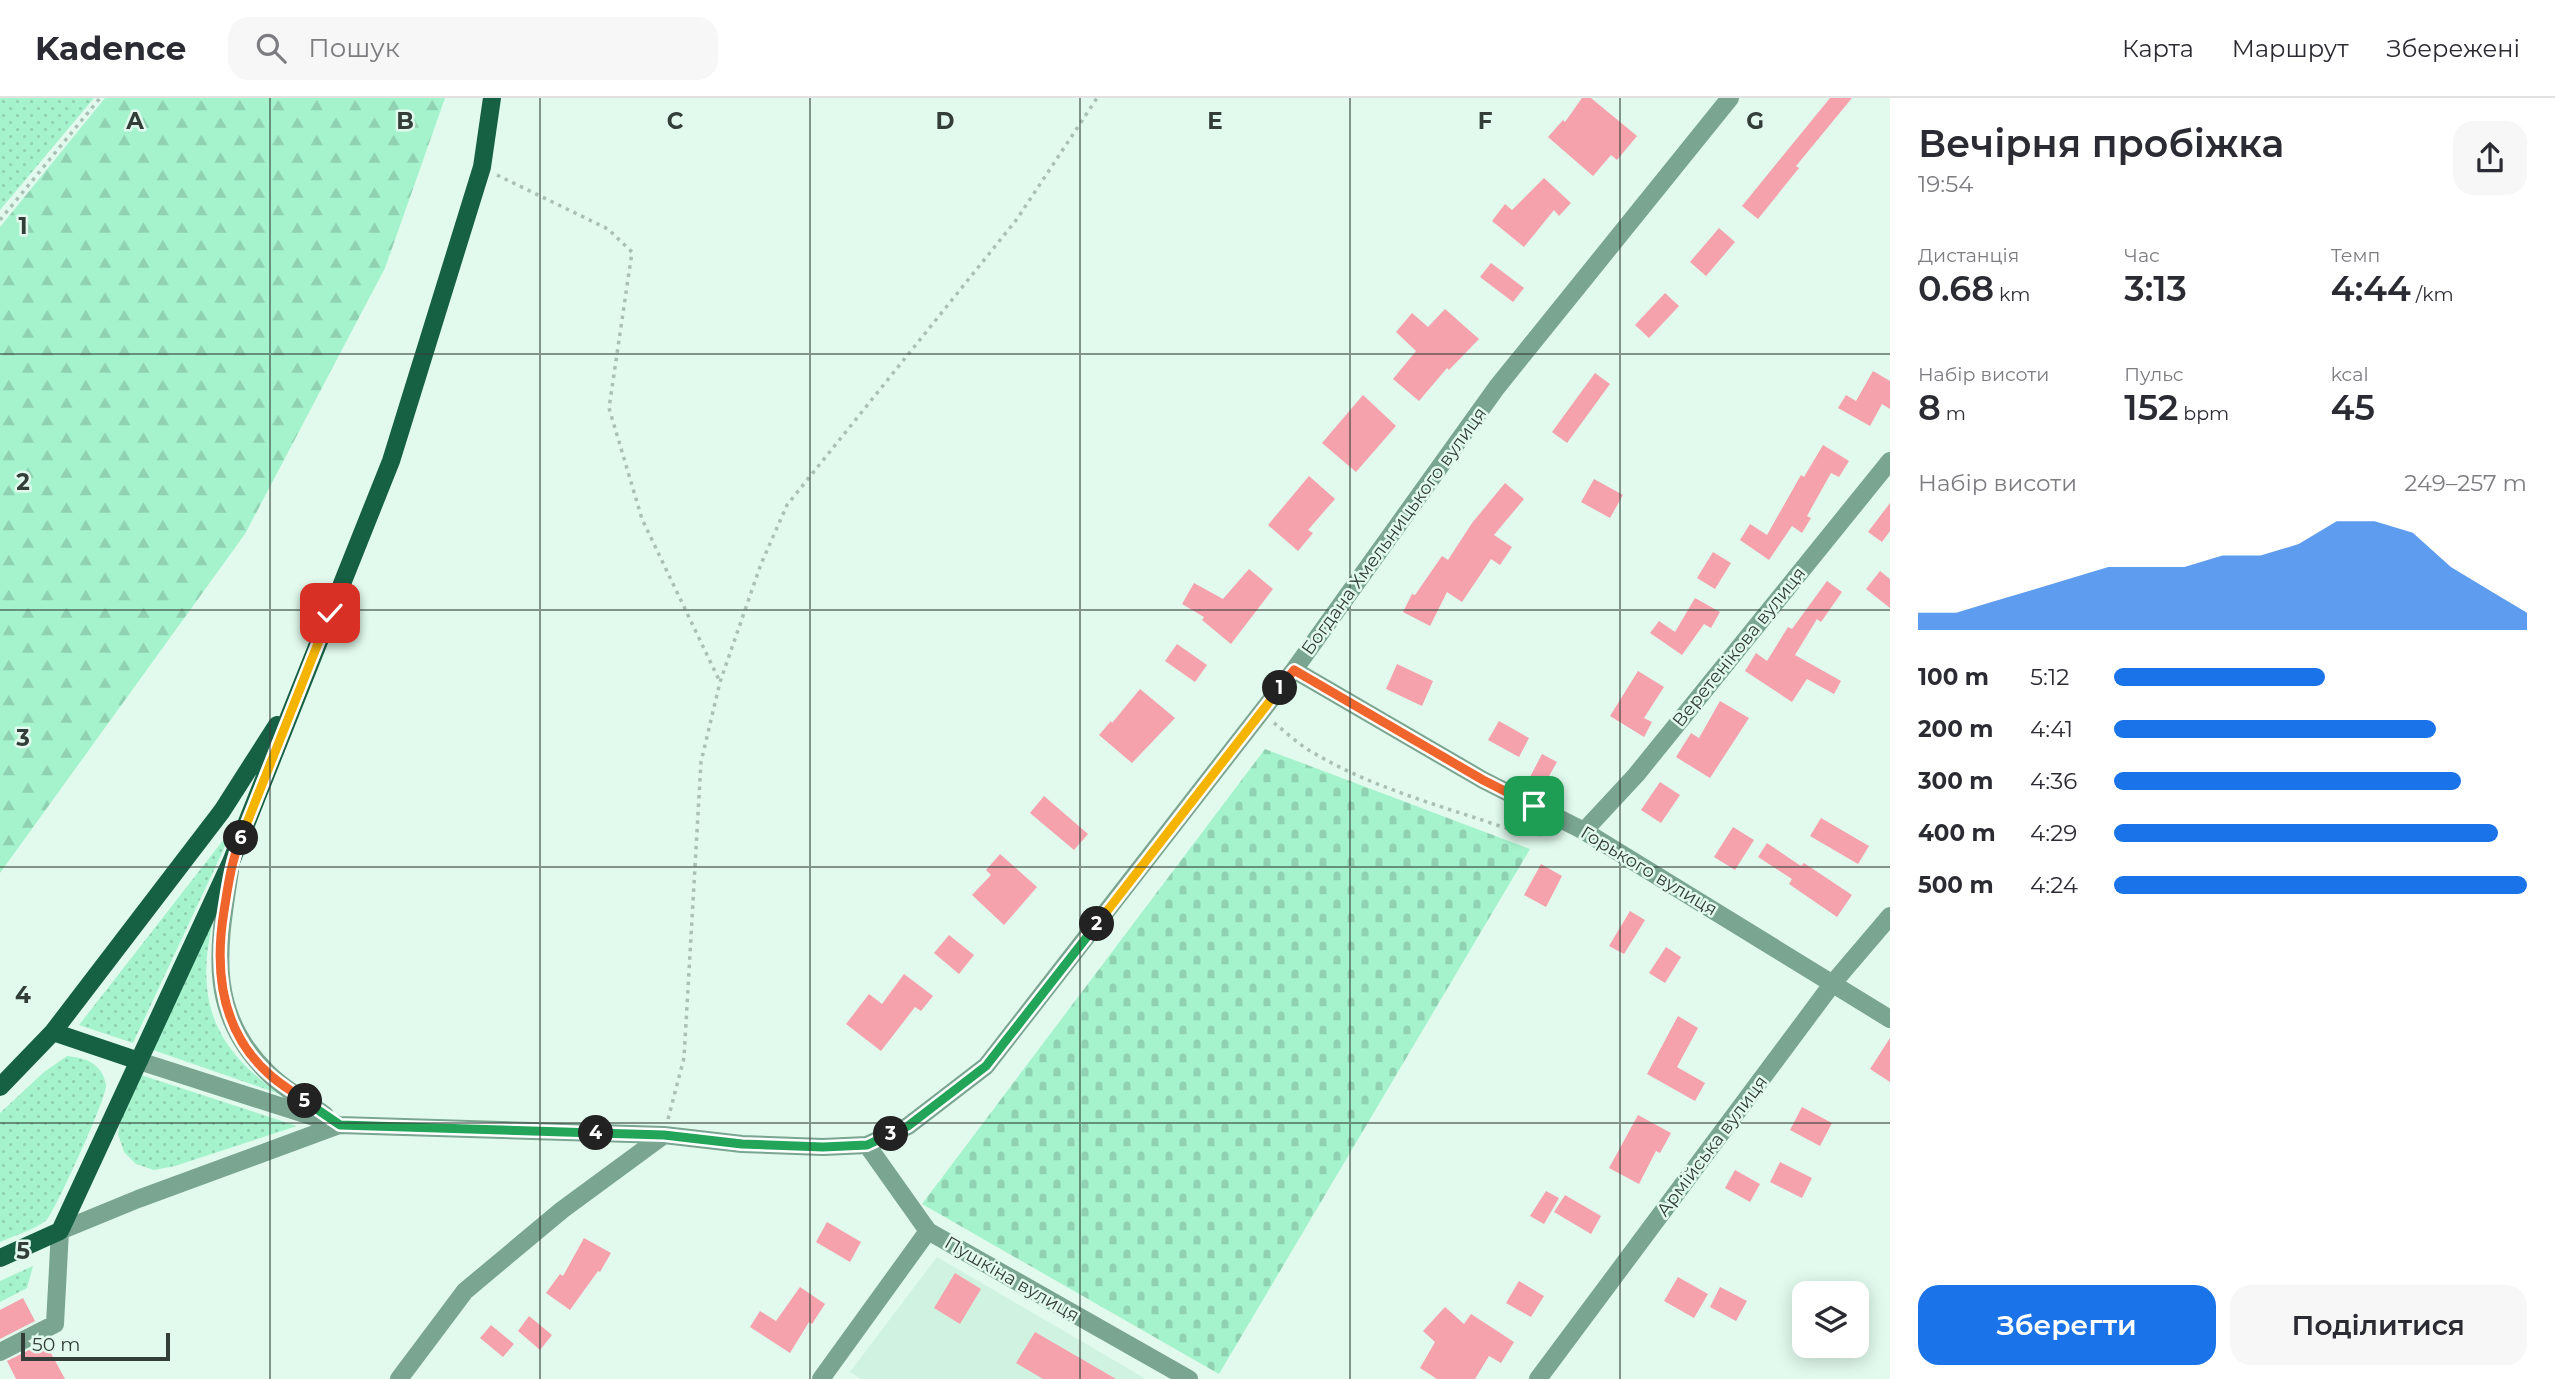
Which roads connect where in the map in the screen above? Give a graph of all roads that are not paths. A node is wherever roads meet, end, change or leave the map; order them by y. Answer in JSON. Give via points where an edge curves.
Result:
{"nodes":[{"id":1,"x":492,"y":98,"type":"edge"},
{"id":2,"x":1730,"y":98,"type":"edge"},
{"id":3,"x":1890,"y":461,"type":"edge"},
{"id":4,"x":1294,"y":670,"type":"junction"},
{"id":5,"x":300,"y":689,"type":"junction"},
{"id":6,"x":1584,"y":831,"type":"junction"},
{"id":7,"x":231,"y":862,"type":"junction"},
{"id":8,"x":1890,"y":916,"type":"edge"},
{"id":9,"x":1833,"y":983,"type":"junction"},
{"id":10,"x":1890,"y":1019,"type":"edge"},
{"id":11,"x":53,"y":1032,"type":"junction"},
{"id":12,"x":139,"y":1061,"type":"junction"},
{"id":13,"x":0,"y":1087,"type":"edge"},
{"id":14,"x":340,"y":1125,"type":"junction"},
{"id":15,"x":664,"y":1135,"type":"junction"},
{"id":16,"x":867,"y":1145,"type":"junction"},
{"id":17,"x":60,"y":1231,"type":"junction"},
{"id":18,"x":928,"y":1231,"type":"junction"},
{"id":19,"x":0,"y":1258,"type":"edge"},
{"id":20,"x":0,"y":1352,"type":"edge"},
{"id":21,"x":399,"y":1379,"type":"edge"},
{"id":22,"x":821,"y":1379,"type":"edge"},
{"id":23,"x":1189,"y":1379,"type":"edge"},
{"id":24,"x":1538,"y":1379,"type":"edge"}],
"edges":[{"from":1,"to":5,"type":"main road","via":[[482,167],[391,461]]},
{"from":2,"to":4,"type":"street","name":"Богдана Хмельницького вулиця","via":[[1497,387]]},
{"from":3,"to":6,"type":"street","name":"Веретенікова вулиця","via":[[1636,775]]},
{"from":4,"to":6,"type":"street","name":"Горького вулиця","via":[[1483,780]]},
{"from":4,"to":16,"type":"street","name":"Богдана Хмельницького вулиця","via":[[986,1066],[908,1126]]},
{"from":5,"to":7,"type":"main road"},
{"from":5,"to":11,"type":"main road","via":[[222,811]]},
{"from":6,"to":9,"type":"street","name":"Горького вулиця"},
{"from":7,"to":12,"type":"main road"},
{"from":7,"to":14,"type":"street","via":[[219,945],[220,985],[231,1022],[269,1075]]},
{"from":8,"to":9,"type":"street","name":"Армійська вулиця"},
{"from":9,"to":10,"type":"street","name":"Горького вулиця"},
{"from":9,"to":24,"type":"street","name":"Армійська вулиця"},
{"from":11,"to":12,"type":"main road"},
{"from":11,"to":13,"type":"main road"},
{"from":12,"to":14,"type":"street"},
{"from":12,"to":17,"type":"main road"},
{"from":14,"to":15,"type":"street","name":"Богдана Хмельницького вулиця"},
{"from":14,"to":17,"type":"street"},
{"from":15,"to":16,"type":"street","name":"Богдана Хмельницького вулиця","via":[[742,1144]]},
{"from":15,"to":21,"type":"street","via":[[562,1210],[465,1291]]},
{"from":16,"to":18,"type":"street","name":"Пушкіна вулиця"},
{"from":17,"to":19,"type":"main road"},
{"from":17,"to":20,"type":"street","via":[[55,1324]]},
{"from":18,"to":22,"type":"street"},
{"from":18,"to":23,"type":"street","name":"Пушкіна вулиця"}]}
